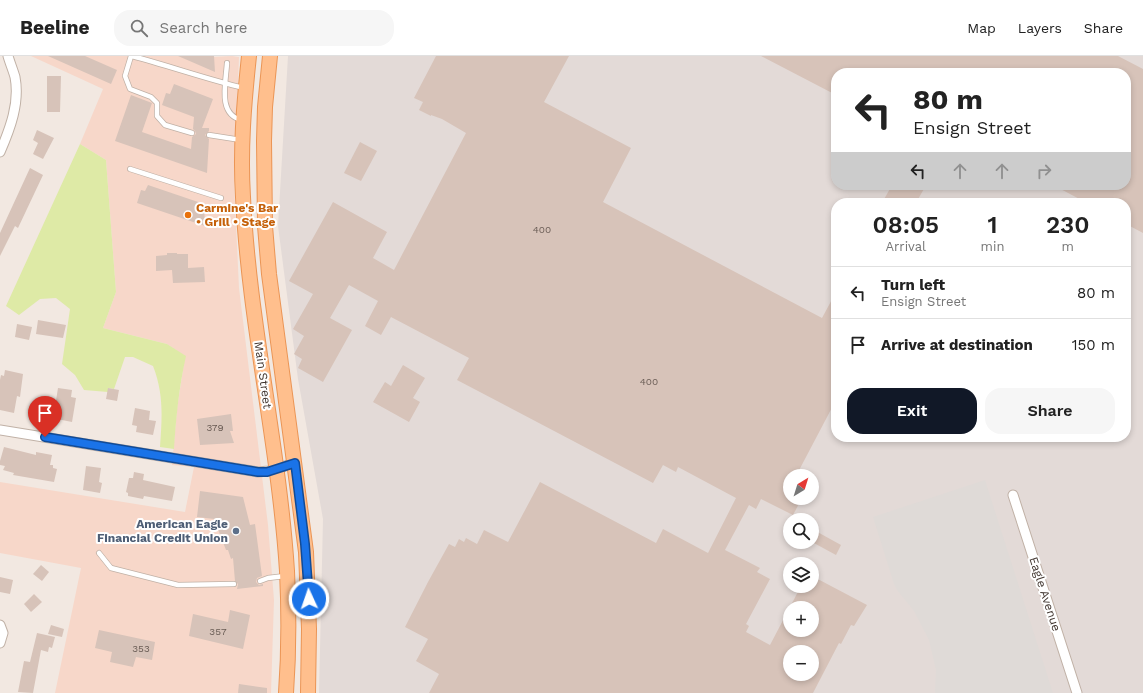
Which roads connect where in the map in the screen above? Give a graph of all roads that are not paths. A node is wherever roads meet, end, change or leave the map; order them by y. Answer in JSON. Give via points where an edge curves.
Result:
{"nodes":[{"id":1,"x":8,"y":56,"type":"edge"},
{"id":2,"x":132,"y":56,"type":"edge"},
{"id":3,"x":249,"y":56,"type":"edge"},
{"id":4,"x":270,"y":56,"type":"edge"},
{"id":5,"x":227,"y":63,"type":"dead end"},
{"id":6,"x":226,"y":84,"type":"junction"},
{"id":7,"x":245,"y":88,"type":"junction"},
{"id":8,"x":243,"y":121,"type":"junction"},
{"id":9,"x":192,"y":133,"type":"dead end"},
{"id":10,"x":209,"y":135,"type":"dead end"},
{"id":11,"x":243,"y":140,"type":"junction"},
{"id":12,"x":0,"y":152,"type":"edge"},
{"id":13,"x":130,"y":169,"type":"dead end"},
{"id":14,"x":221,"y":198,"type":"dead end"},
{"id":15,"x":0,"y":430,"type":"edge"},
{"id":16,"x":295,"y":463,"type":"junction"},
{"id":17,"x":275,"y":469,"type":"junction"},
{"id":18,"x":1013,"y":495,"type":"dead end"},
{"id":19,"x":98,"y":553,"type":"dead end"},
{"id":20,"x":287,"y":576,"type":"junction"},
{"id":21,"x":260,"y":581,"type":"dead end"},
{"id":22,"x":234,"y":584,"type":"dead end"},
{"id":23,"x":289,"y":611,"type":"junction"},
{"id":24,"x":309,"y":611,"type":"junction"},
{"id":25,"x":0,"y":625,"type":"edge"},
{"id":26,"x":0,"y":643,"type":"edge"},
{"id":27,"x":286,"y":693,"type":"edge"},
{"id":28,"x":308,"y":693,"type":"edge"},
{"id":29,"x":1077,"y":693,"type":"edge"}],
"edges":[{"from":1,"to":12,"type":"street","via":[[15,78],[16,98],[13,118]]},
{"from":2,"to":6,"type":"lane"},
{"from":2,"to":9,"type":"lane","via":[[125,76],[130,89],[151,97],[157,103],[157,116],[165,125]]},
{"from":3,"to":7,"type":"main road","name":"Main Street"},
{"from":4,"to":16,"type":"main road","name":"Main Street","via":[[264,141],[265,226],[269,274]]},
{"from":5,"to":6,"type":"lane"},
{"from":6,"to":7,"type":"lane"},
{"from":6,"to":8,"type":"lane","via":[[224,97],[227,109],[232,116]]},
{"from":7,"to":8,"type":"main road","name":"Main Street"},
{"from":8,"to":11,"type":"main road","name":"Main Street"},
{"from":10,"to":11,"type":"lane"},
{"from":11,"to":17,"type":"main road","name":"Main Street","via":[[246,245]]},
{"from":13,"to":14,"type":"lane"},
{"from":15,"to":17,"type":"street","via":[[258,472]]},
{"from":16,"to":17,"type":"street"},
{"from":16,"to":24,"type":"main road","name":"Main Street","via":[[305,541]]},
{"from":17,"to":20,"type":"main road","name":"Main Street"},
{"from":18,"to":29,"type":"street","name":"Eagle Avenue"},
{"from":19,"to":22,"type":"lane","via":[[111,568],[178,584]]},
{"from":20,"to":21,"type":"lane"},
{"from":20,"to":23,"type":"main road","name":"Main Street"},
{"from":23,"to":24,"type":"main road"},
{"from":23,"to":27,"type":"main road","name":"Main Street"},
{"from":24,"to":28,"type":"main road","name":"Main Street"},
{"from":25,"to":26,"type":"street","via":[[3,633]]}]}
